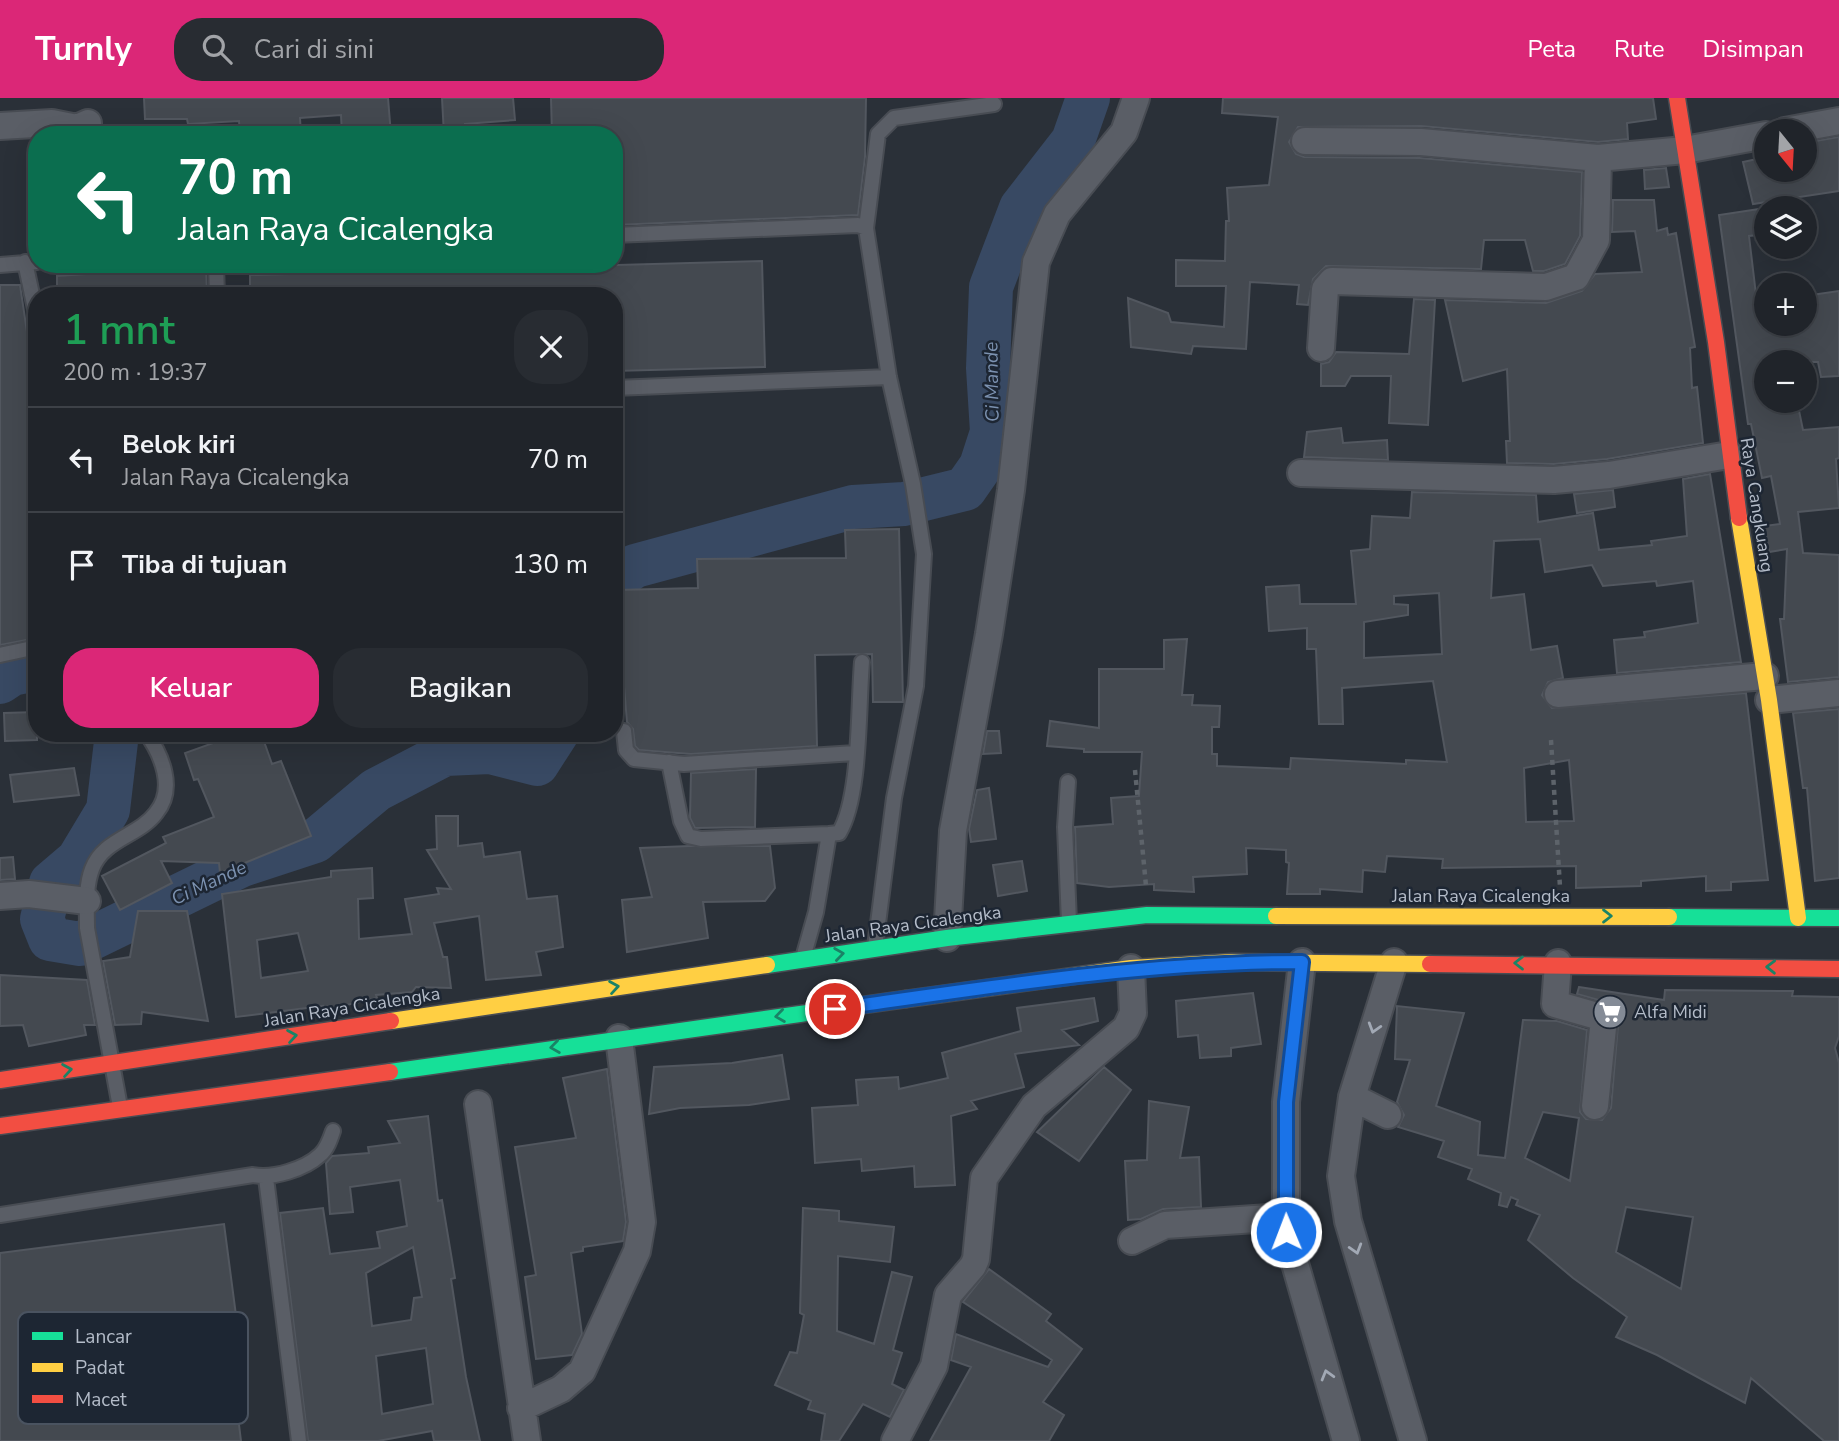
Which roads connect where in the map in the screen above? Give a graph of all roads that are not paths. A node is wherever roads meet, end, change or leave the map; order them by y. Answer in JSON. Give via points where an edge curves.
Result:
{"nodes":[{"id":1,"x":1136,"y":98,"type":"edge"},
{"id":2,"x":1677,"y":98,"type":"edge"},
{"id":3,"x":994,"y":104,"type":"dead end"},
{"id":4,"x":1839,"y":121,"type":"edge"},
{"id":5,"x":88,"y":123,"type":"dead end"},
{"id":6,"x":1817,"y":125,"type":"edge"},
{"id":7,"x":0,"y":126,"type":"edge"},
{"id":8,"x":67,"y":126,"type":"edge"},
{"id":9,"x":81,"y":126,"type":"edge"},
{"id":10,"x":1754,"y":137,"type":"edge"},
{"id":11,"x":1305,"y":141,"type":"dead end"},
{"id":12,"x":1685,"y":150,"type":"junction"},
{"id":13,"x":1598,"y":158,"type":"junction"},
{"id":14,"x":866,"y":228,"type":"junction"},
{"id":15,"x":623,"y":235,"type":"edge"},
{"id":16,"x":28,"y":262,"type":"edge"},
{"id":17,"x":0,"y":265,"type":"edge"},
{"id":18,"x":1321,"y":348,"type":"dead end"},
{"id":19,"x":889,"y":377,"type":"junction"},
{"id":20,"x":623,"y":388,"type":"edge"},
{"id":21,"x":1729,"y":455,"type":"junction"},
{"id":22,"x":1301,"y":473,"type":"dead end"},
{"id":23,"x":28,"y":649,"type":"edge"},
{"id":24,"x":0,"y":655,"type":"edge"},
{"id":25,"x":862,"y":662,"type":"dead end"},
{"id":26,"x":1767,"y":688,"type":"junction"},
{"id":27,"x":1839,"y":693,"type":"edge"},
{"id":28,"x":1558,"y":694,"type":"dead end"},
{"id":29,"x":624,"y":731,"type":"dead end"},
{"id":30,"x":152,"y":742,"type":"edge"},
{"id":31,"x":855,"y":753,"type":"junction"},
{"id":32,"x":669,"y":762,"type":"junction"},
{"id":33,"x":1068,"y":782,"type":"dead end"},
{"id":34,"x":829,"y":834,"type":"junction"},
{"id":35,"x":0,"y":896,"type":"edge"},
{"id":36,"x":86,"y":901,"type":"junction"},
{"id":37,"x":1798,"y":918,"type":"junction"},
{"id":38,"x":1839,"y":918,"type":"edge"},
{"id":39,"x":1069,"y":924,"type":"junction"},
{"id":40,"x":947,"y":938,"type":"junction"},
{"id":41,"x":875,"y":949,"type":"junction"},
{"id":42,"x":803,"y":959,"type":"junction"},
{"id":43,"x":1302,"y":962,"type":"junction"},
{"id":44,"x":1394,"y":962,"type":"junction"},
{"id":45,"x":1558,"y":964,"type":"junction"},
{"id":46,"x":1131,"y":968,"type":"junction"},
{"id":47,"x":1839,"y":969,"type":"edge"},
{"id":48,"x":619,"y":1038,"type":"junction"},
{"id":49,"x":112,"y":1063,"type":"junction"},
{"id":50,"x":0,"y":1080,"type":"edge"},
{"id":51,"x":1352,"y":1097,"type":"junction"},
{"id":52,"x":478,"y":1104,"type":"dead end"},
{"id":53,"x":1595,"y":1106,"type":"dead end"},
{"id":54,"x":121,"y":1108,"type":"junction"},
{"id":55,"x":1388,"y":1115,"type":"dead end"},
{"id":56,"x":0,"y":1126,"type":"edge"},
{"id":57,"x":333,"y":1131,"type":"dead end"},
{"id":58,"x":266,"y":1178,"type":"junction"},
{"id":59,"x":0,"y":1215,"type":"edge"},
{"id":60,"x":1285,"y":1217,"type":"junction"},
{"id":61,"x":1132,"y":1241,"type":"dead end"},
{"id":62,"x":521,"y":1408,"type":"junction"},
{"id":63,"x":299,"y":1441,"type":"edge"},
{"id":64,"x":527,"y":1441,"type":"edge"},
{"id":65,"x":895,"y":1441,"type":"edge"},
{"id":66,"x":1346,"y":1441,"type":"edge"},
{"id":67,"x":1413,"y":1441,"type":"edge"}],
"edges":[{"from":1,"to":40,"type":"street","via":[[1124,132],[1057,214],[1036,262],[1011,490],[953,831]]},
{"from":2,"to":12,"type":"main road","name":"Raya Cangkuang"},
{"from":3,"to":14,"type":"lane","via":[[906,114],[883,125]]},
{"from":4,"to":6,"type":"street"},
{"from":5,"to":9,"type":"street"},
{"from":7,"to":8,"type":"street"},
{"from":10,"to":12,"type":"street"},
{"from":11,"to":13,"type":"street","via":[[1421,142]]},
{"from":12,"to":13,"type":"street"},
{"from":12,"to":21,"type":"main road","name":"Raya Cangkuang"},
{"from":13,"to":18,"type":"street","via":[[1596,240],[1576,277],[1546,287],[1332,281],[1325,289]]},
{"from":14,"to":15,"type":"lane"},
{"from":14,"to":19,"type":"lane"},
{"from":16,"to":17,"type":"lane"},
{"from":19,"to":20,"type":"lane"},
{"from":19,"to":41,"type":"lane","via":[[924,554],[916,686],[894,798]]},
{"from":21,"to":22,"type":"street","via":[[1554,480]]},
{"from":21,"to":26,"type":"main road","name":"Raya Cangkuang"},
{"from":23,"to":24,"type":"lane"},
{"from":25,"to":31,"type":"lane"},
{"from":26,"to":27,"type":"street"},
{"from":26,"to":28,"type":"street"},
{"from":26,"to":37,"type":"main road","name":"Raya Cangkuang"},
{"from":29,"to":32,"type":"lane","via":[[626,750],[634,759]]},
{"from":30,"to":36,"type":"lane","via":[[165,770],[166,791],[156,813],[98,858],[91,870]]},
{"from":31,"to":32,"type":"lane"},
{"from":31,"to":34,"type":"lane","via":[[847,820],[839,832]]},
{"from":32,"to":34,"type":"lane","via":[[688,836]]},
{"from":33,"to":39,"type":"lane"},
{"from":34,"to":42,"type":"lane"},
{"from":35,"to":36,"type":"street"},
{"from":36,"to":49,"type":"lane"},
{"from":37,"to":38,"type":"main road","name":"Jalan Raya Cicalengka"},
{"from":39,"to":37,"type":"main road","name":"Jalan Raya Cicalengka","one_way":true,"via":[[1147,915]]},
{"from":39,"to":40,"type":"main road","name":"Jalan Raya Cicalengka"},
{"from":40,"to":41,"type":"main road","name":"Jalan Raya Cicalengka"},
{"from":42,"to":41,"type":"main road","name":"Jalan Raya Cicalengka","one_way":true},
{"from":49,"to":42,"type":"main road","name":"Jalan Raya Cicalengka","one_way":true},
{"from":43,"to":44,"type":"main road"},
{"from":43,"to":46,"type":"main road"},
{"from":43,"to":60,"type":"street","via":[[1286,1102]]},
{"from":45,"to":44,"type":"main road","one_way":true},
{"from":44,"to":51,"type":"street","one_way":true},
{"from":47,"to":45,"type":"main road","one_way":true},
{"from":45,"to":53,"type":"street","via":[[1555,1004],[1604,1018]]},
{"from":46,"to":48,"type":"main road","one_way":true},
{"from":46,"to":65,"type":"street","via":[[1133,1013],[1126,1028],[1034,1106],[984,1178],[976,1259],[948,1295],[934,1366]]},
{"from":48,"to":54,"type":"main road","one_way":true},
{"from":48,"to":62,"type":"street","via":[[642,1222],[637,1251],[582,1371],[574,1381]]},
{"from":50,"to":49,"type":"main road","name":"Jalan Raya Cicalengka","one_way":true},
{"from":49,"to":54,"type":"lane"},
{"from":51,"to":55,"type":"street"},
{"from":51,"to":67,"type":"street","one_way":true,"via":[[1341,1176],[1348,1221]]},
{"from":52,"to":62,"type":"street"},
{"from":54,"to":56,"type":"main road"},
{"from":57,"to":58,"type":"lane","via":[[318,1157]]},
{"from":58,"to":59,"type":"lane","via":[[253,1175]]},
{"from":58,"to":63,"type":"lane"},
{"from":60,"to":61,"type":"street","via":[[1165,1225]]},
{"from":66,"to":60,"type":"street","one_way":true},
{"from":62,"to":64,"type":"street"}]}
